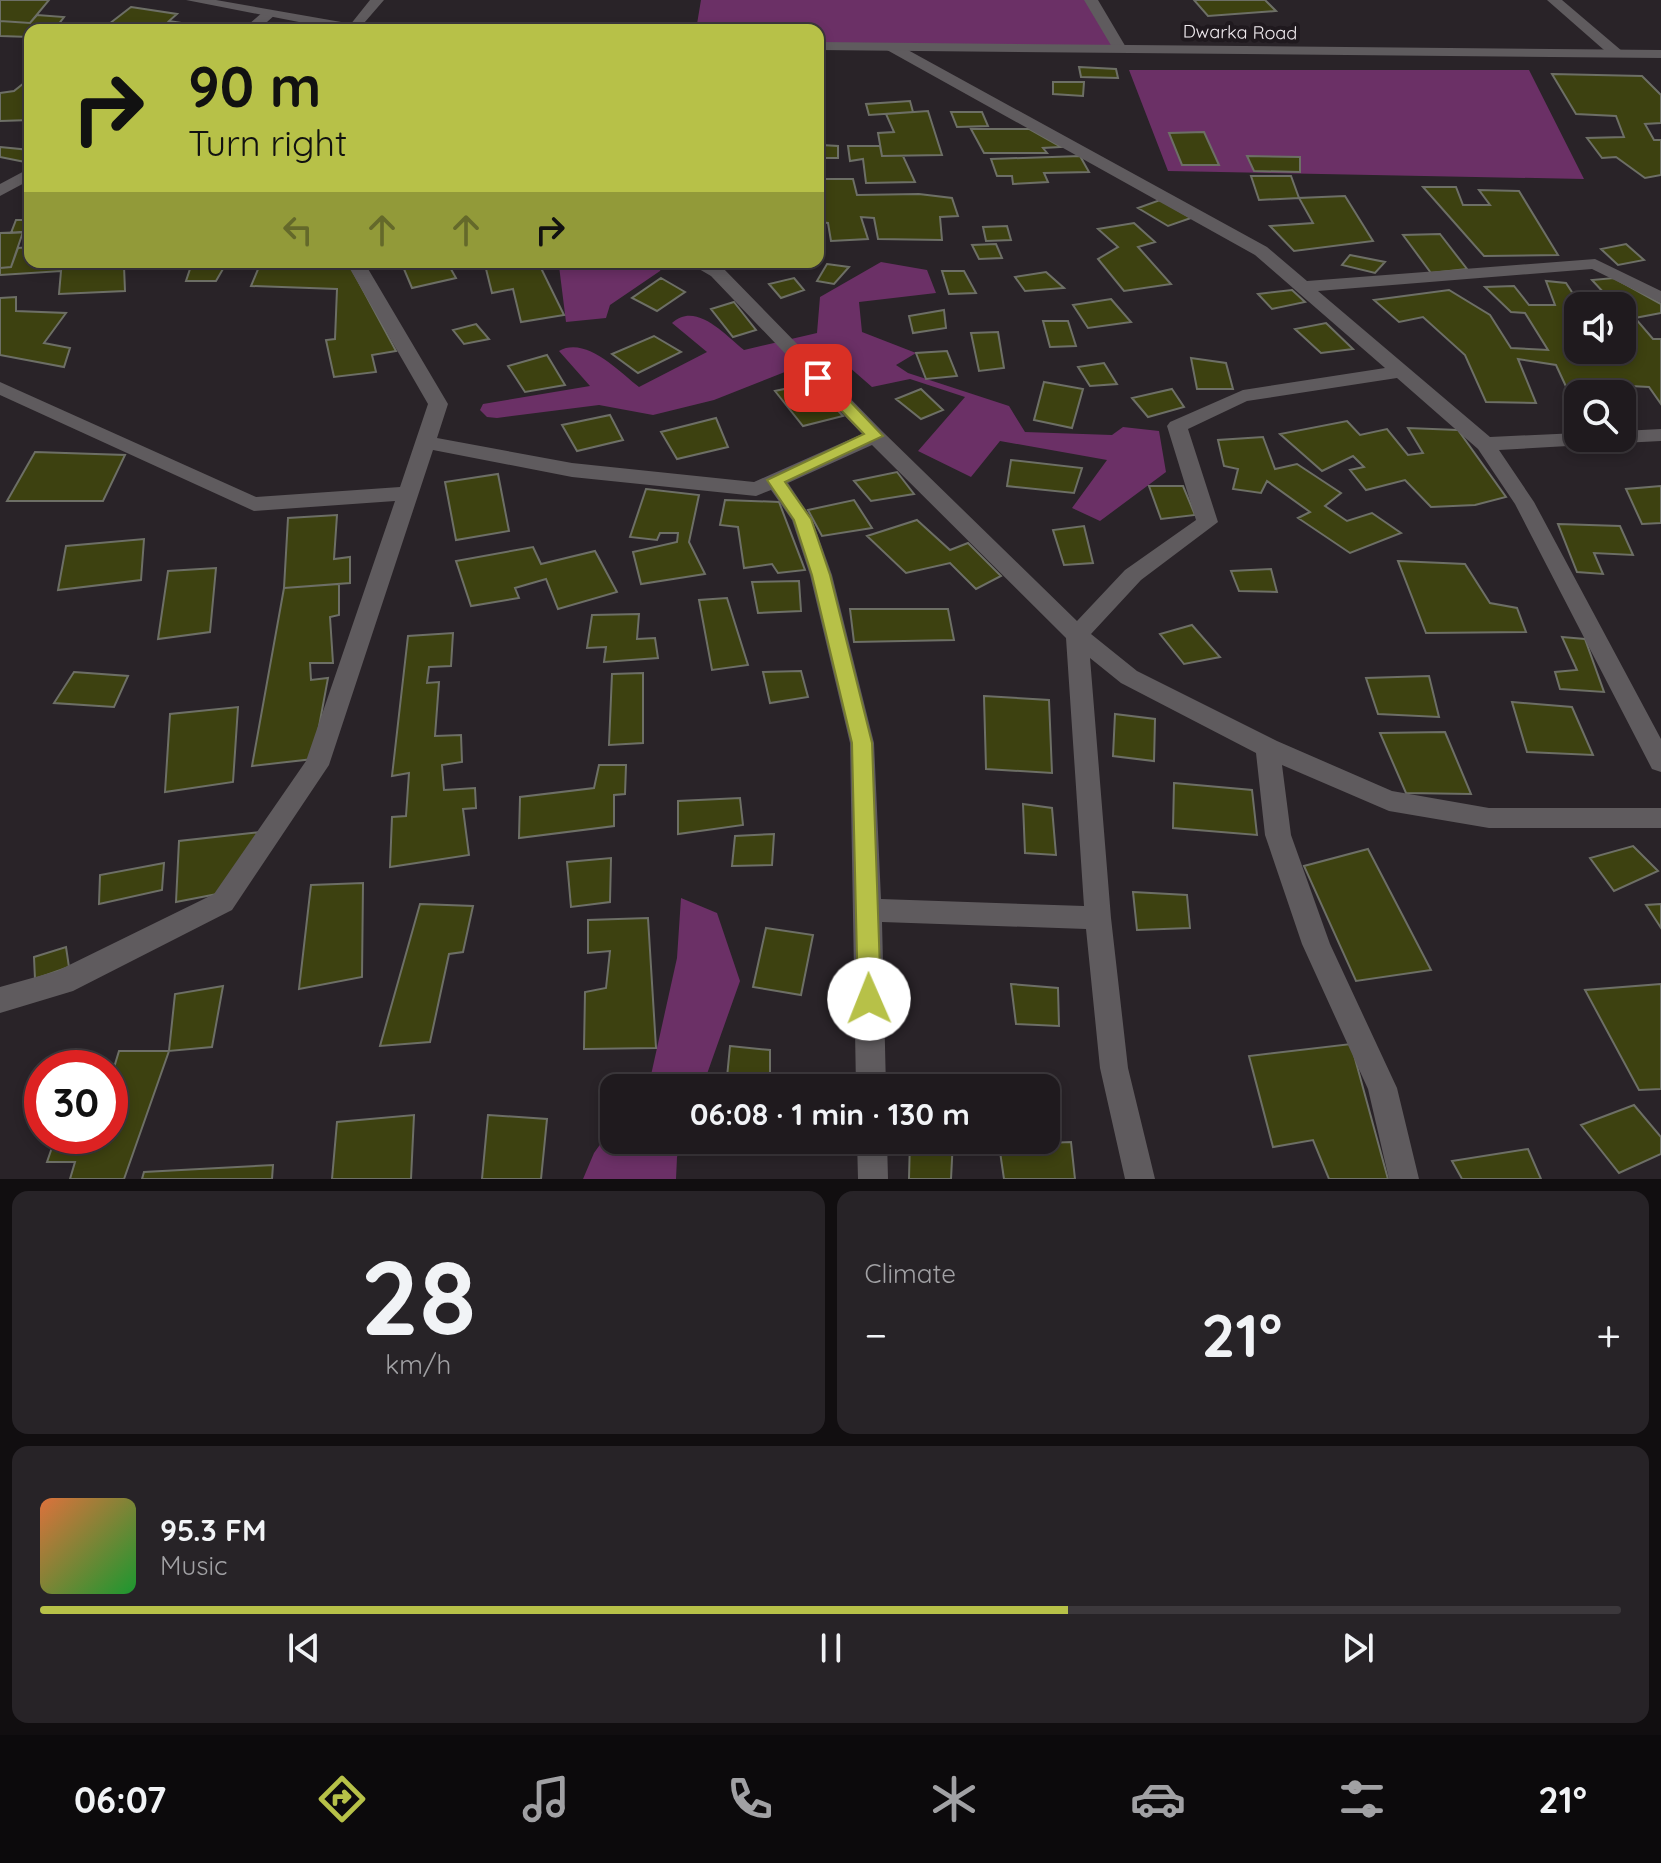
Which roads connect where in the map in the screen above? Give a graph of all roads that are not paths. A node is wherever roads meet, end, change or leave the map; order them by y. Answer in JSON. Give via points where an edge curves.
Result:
{"nodes":[{"id":1,"x":193,"y":0,"type":"edge"},
{"id":2,"x":377,"y":0,"type":"edge"},
{"id":3,"x":1091,"y":0,"type":"edge"},
{"id":4,"x":1554,"y":0,"type":"edge"},
{"id":5,"x":269,"y":14,"type":"junction"},
{"id":6,"x":256,"y":24,"type":"edge"},
{"id":7,"x":271,"y":24,"type":"edge"},
{"id":8,"x":328,"y":24,"type":"edge"},
{"id":9,"x":361,"y":24,"type":"edge"},
{"id":10,"x":824,"y":46,"type":"edge"},
{"id":11,"x":892,"y":47,"type":"junction"},
{"id":12,"x":1120,"y":49,"type":"junction"},
{"id":13,"x":1617,"y":54,"type":"junction"},
{"id":14,"x":1661,"y":54,"type":"edge"},
{"id":15,"x":24,"y":177,"type":"edge"},
{"id":16,"x":0,"y":191,"type":"edge"},
{"id":17,"x":359,"y":268,"type":"edge"},
{"id":18,"x":709,"y":268,"type":"edge"},
{"id":19,"x":1303,"y":287,"type":"junction"},
{"id":20,"x":1661,"y":298,"type":"edge"},
{"id":21,"x":1404,"y":371,"type":"junction"},
{"id":22,"x":0,"y":388,"type":"edge"},
{"id":23,"x":1661,"y":435,"type":"edge"},
{"id":24,"x":875,"y":436,"type":"junction"},
{"id":25,"x":1636,"y":436,"type":"edge"},
{"id":26,"x":1564,"y":440,"type":"edge"},
{"id":27,"x":425,"y":442,"type":"junction"},
{"id":28,"x":1485,"y":444,"type":"junction"},
{"id":29,"x":775,"y":480,"type":"junction"},
{"id":30,"x":410,"y":493,"type":"junction"},
{"id":31,"x":1077,"y":635,"type":"junction"},
{"id":32,"x":1268,"y":748,"type":"junction"},
{"id":33,"x":1661,"y":762,"type":"edge"},
{"id":34,"x":1661,"y":818,"type":"edge"},
{"id":35,"x":868,"y":910,"type":"junction"},
{"id":36,"x":1098,"y":918,"type":"junction"},
{"id":37,"x":0,"y":1000,"type":"edge"},
{"id":38,"x":871,"y":1074,"type":"edge"},
{"id":39,"x":872,"y":1154,"type":"edge"},
{"id":40,"x":873,"y":1179,"type":"edge"},
{"id":41,"x":1140,"y":1179,"type":"edge"},
{"id":42,"x":1404,"y":1179,"type":"edge"}],
"edges":[{"from":1,"to":5,"type":"street"},
{"from":2,"to":9,"type":"street"},
{"from":3,"to":12,"type":"street"},
{"from":4,"to":13,"type":"street"},
{"from":5,"to":6,"type":"street"},
{"from":5,"to":7,"type":"street"},
{"from":5,"to":8,"type":"street"},
{"from":10,"to":11,"type":"street","name":"Dwarka Road"},
{"from":11,"to":12,"type":"street","name":"Dwarka Road"},
{"from":11,"to":19,"type":"street","via":[[1261,251]]},
{"from":12,"to":13,"type":"street","name":"Dwarka Road"},
{"from":13,"to":14,"type":"street","name":"Dwarka Road"},
{"from":15,"to":16,"type":"street"},
{"from":17,"to":27,"type":"street","via":[[438,404]]},
{"from":18,"to":24,"type":"street"},
{"from":19,"to":20,"type":"street","via":[[1595,264]]},
{"from":19,"to":21,"type":"street"},
{"from":21,"to":28,"type":"street"},
{"from":21,"to":31,"type":"street","via":[[1243,396],[1177,426],[1207,522],[1133,575]]},
{"from":22,"to":30,"type":"street","via":[[254,504]]},
{"from":23,"to":25,"type":"street"},
{"from":24,"to":29,"type":"street"},
{"from":24,"to":31,"type":"street"},
{"from":26,"to":28,"type":"street"},
{"from":27,"to":29,"type":"street","via":[[572,470],[756,489]]},
{"from":27,"to":30,"type":"street"},
{"from":28,"to":33,"type":"street","via":[[1524,502]]},
{"from":29,"to":35,"type":"street","via":[[802,519],[821,575],[862,743]]},
{"from":30,"to":37,"type":"street","via":[[317,765],[223,902],[63,982]]},
{"from":31,"to":32,"type":"street","via":[[1129,677]]},
{"from":31,"to":36,"type":"street"},
{"from":32,"to":34,"type":"street","via":[[1389,801],[1489,818]]},
{"from":32,"to":42,"type":"street","via":[[1278,835],[1316,944],[1382,1088]]},
{"from":35,"to":36,"type":"street"},
{"from":35,"to":38,"type":"street"},
{"from":36,"to":41,"type":"street","via":[[1114,1068]]},
{"from":39,"to":40,"type":"street"}]}
